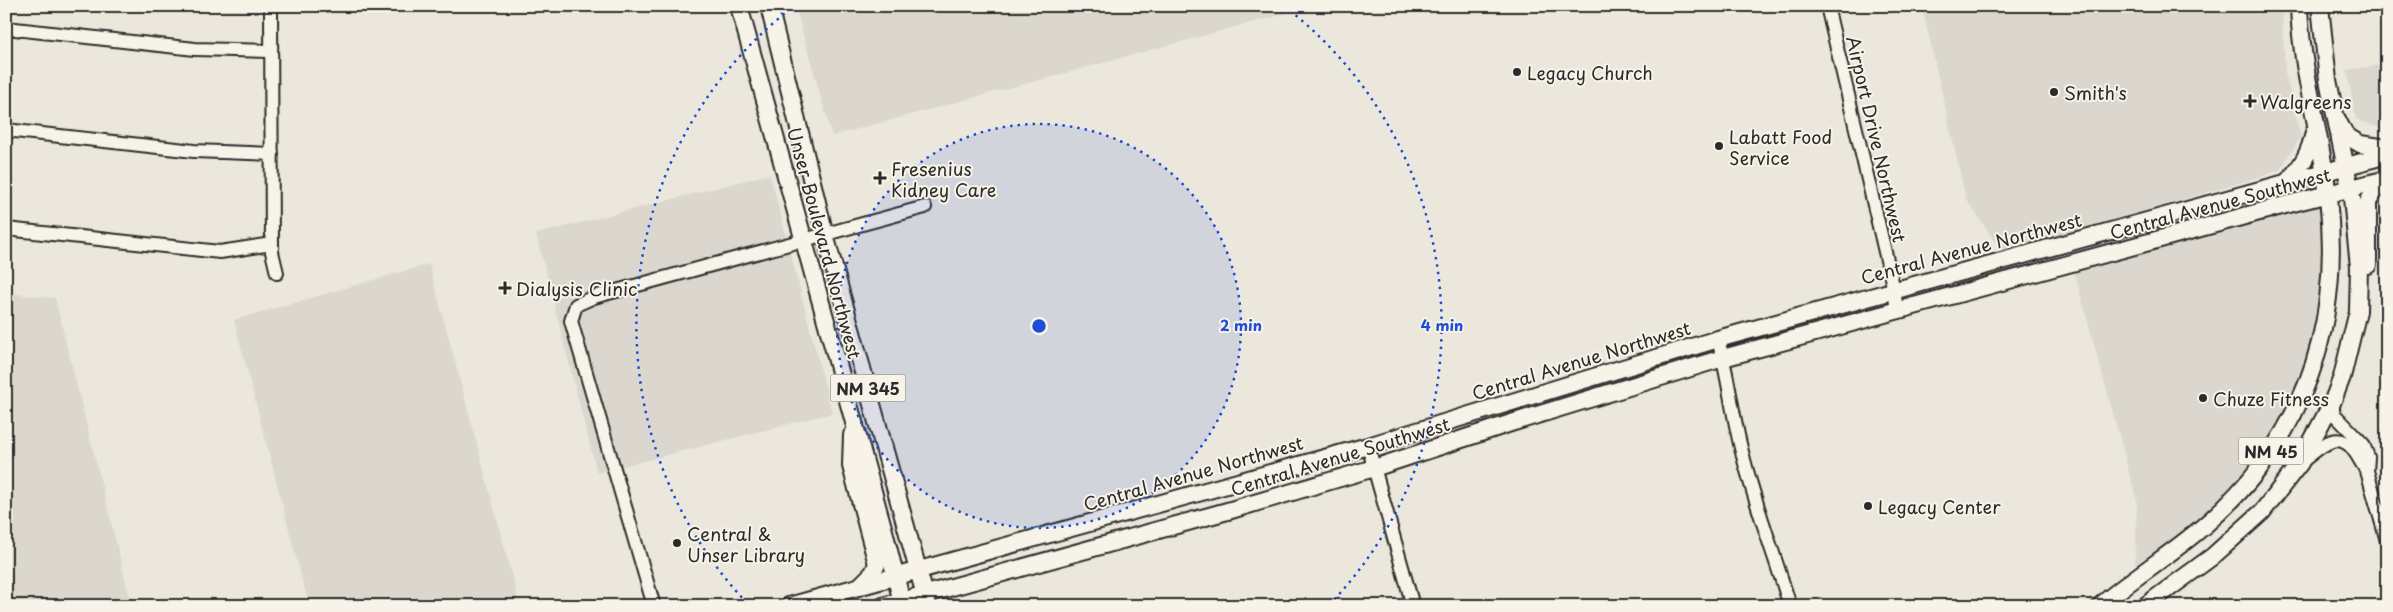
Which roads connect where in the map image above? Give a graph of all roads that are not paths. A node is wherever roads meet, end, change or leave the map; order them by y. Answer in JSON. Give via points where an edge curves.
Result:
{"nodes":[{"id":1,"x":271,"y":6,"type":"edge"},
{"id":2,"x":739,"y":6,"type":"edge"},
{"id":3,"x":769,"y":6,"type":"edge"},
{"id":4,"x":1827,"y":6,"type":"edge"},
{"id":5,"x":2299,"y":11,"type":"edge"},
{"id":6,"x":2320,"y":12,"type":"edge"},
{"id":7,"x":6,"y":28,"type":"edge"},
{"id":8,"x":271,"y":51,"type":"junction"},
{"id":9,"x":2333,"y":111,"type":"junction"},
{"id":10,"x":2316,"y":127,"type":"junction"},
{"id":11,"x":6,"y":130,"type":"edge"},
{"id":12,"x":2387,"y":148,"type":"edge"},
{"id":13,"x":272,"y":154,"type":"junction"},
{"id":14,"x":2387,"y":156,"type":"edge"},
{"id":15,"x":2344,"y":166,"type":"junction"},
{"id":16,"x":2324,"y":172,"type":"junction"},
{"id":17,"x":2387,"y":180,"type":"edge"},
{"id":18,"x":2288,"y":182,"type":"junction"},
{"id":19,"x":2349,"y":189,"type":"junction"},
{"id":20,"x":2328,"y":194,"type":"junction"},
{"id":21,"x":925,"y":207,"type":"dead end"},
{"id":22,"x":6,"y":229,"type":"edge"},
{"id":23,"x":825,"y":235,"type":"junction"},
{"id":24,"x":803,"y":242,"type":"junction"},
{"id":25,"x":272,"y":244,"type":"junction"},
{"id":26,"x":277,"y":273,"type":"dead end"},
{"id":27,"x":1894,"y":290,"type":"junction"},
{"id":28,"x":1897,"y":310,"type":"junction"},
{"id":29,"x":2358,"y":311,"type":"junction"},
{"id":30,"x":1814,"y":312,"type":"junction"},
{"id":31,"x":1818,"y":332,"type":"junction"},
{"id":32,"x":1718,"y":339,"type":"junction"},
{"id":33,"x":1723,"y":358,"type":"junction"},
{"id":34,"x":2332,"y":403,"type":"junction"},
{"id":35,"x":853,"y":418,"type":"junction"},
{"id":36,"x":1368,"y":446,"type":"junction"},
{"id":37,"x":2300,"y":462,"type":"junction"},
{"id":38,"x":1374,"y":468,"type":"junction"},
{"id":39,"x":2367,"y":471,"type":"junction"},
{"id":40,"x":2387,"y":541,"type":"edge"},
{"id":41,"x":919,"y":571,"type":"junction"},
{"id":42,"x":896,"y":577,"type":"junction"},
{"id":43,"x":859,"y":588,"type":"junction"},
{"id":44,"x":926,"y":600,"type":"edge"},
{"id":45,"x":902,"y":603,"type":"edge"},
{"id":46,"x":654,"y":606,"type":"edge"},
{"id":47,"x":789,"y":606,"type":"edge"},
{"id":48,"x":882,"y":606,"type":"edge"},
{"id":49,"x":1413,"y":606,"type":"edge"},
{"id":50,"x":1790,"y":606,"type":"edge"},
{"id":51,"x":2100,"y":606,"type":"edge"},
{"id":52,"x":2146,"y":606,"type":"edge"}],
"edges":[{"from":1,"to":8,"type":"street"},
{"from":2,"to":24,"type":"main road","name":"Unser Boulevard Northwest","number":"NM 345"},
{"from":3,"to":23,"type":"main road","name":"Unser Boulevard Northwest","number":"NM 345"},
{"from":4,"to":27,"type":"street","name":"Airport Drive Northwest"},
{"from":5,"to":6,"type":"main road"},
{"from":5,"to":10,"type":"main road","number":"NM 45"},
{"from":6,"to":9,"type":"main road","number":"NM 45"},
{"from":7,"to":8,"type":"street","via":[[195,49]]},
{"from":8,"to":13,"type":"street"},
{"from":9,"to":12,"type":"main road","via":[[2344,135],[2360,144]]},
{"from":9,"to":15,"type":"main road","number":"NM 45"},
{"from":10,"to":16,"type":"main road","number":"NM 45"},
{"from":10,"to":18,"type":"main road","via":[[2310,151]]},
{"from":11,"to":13,"type":"street","via":[[194,151]]},
{"from":13,"to":25,"type":"street"},
{"from":14,"to":15,"type":"main road","name":"Central Avenue Northwest"},
{"from":15,"to":16,"type":"main road","name":"Central Avenue Northwest"},
{"from":15,"to":19,"type":"main road","number":"NM 45"},
{"from":16,"to":18,"type":"main road","name":"Central Avenue Northwest"},
{"from":16,"to":20,"type":"main road","number":"NM 45"},
{"from":17,"to":19,"type":"main road","name":"Central Avenue Southwest"},
{"from":17,"to":29,"type":"main road","via":[[2368,202],[2367,284]]},
{"from":18,"to":27,"type":"main road","name":"Central Avenue Northwest"},
{"from":19,"to":20,"type":"main road","name":"Central Avenue Southwest"},
{"from":19,"to":29,"type":"main road","number":"NM 45","via":[[2359,267]]},
{"from":20,"to":28,"type":"main road","name":"Central Avenue Southwest"},
{"from":20,"to":51,"type":"main road","number":"NM 45","via":[[2330,256],[2324,332],[2301,401],[2284,432],[2248,482],[2205,526]]},
{"from":21,"to":23,"type":"street"},
{"from":22,"to":25,"type":"street","via":[[220,252]]},
{"from":23,"to":24,"type":"street"},
{"from":23,"to":41,"type":"main road","name":"Unser Boulevard Northwest","number":"NM 345"},
{"from":24,"to":35,"type":"main road","name":"Unser Boulevard Northwest","number":"NM 345"},
{"from":24,"to":46,"type":"street","via":[[594,297],[576,305],[573,312],[572,321]]},
{"from":25,"to":26,"type":"street"},
{"from":27,"to":28,"type":"street","name":"Airport Drive Northwest"},
{"from":27,"to":30,"type":"main road","name":"Central Avenue Northwest"},
{"from":28,"to":31,"type":"main road","name":"Central Avenue Southwest"},
{"from":29,"to":34,"type":"main road","number":"NM 45","via":[[2342,377]]},
{"from":30,"to":31,"type":"main road"},
{"from":30,"to":32,"type":"main road","name":"Central Avenue Northwest"},
{"from":31,"to":33,"type":"main road","name":"Central Avenue Southwest"},
{"from":32,"to":33,"type":"street"},
{"from":32,"to":36,"type":"main road","name":"Central Avenue Northwest"},
{"from":33,"to":38,"type":"main road","name":"Central Avenue Southwest"},
{"from":33,"to":50,"type":"street","via":[[1734,418],[1758,512],[1767,529]]},
{"from":34,"to":37,"type":"main road","number":"NM 45"},
{"from":34,"to":39,"type":"street","via":[[2334,414],[2363,444],[2368,457]]},
{"from":35,"to":42,"type":"main road","name":"Unser Boulevard Northwest","number":"NM 345"},
{"from":35,"to":43,"type":"main road","via":[[851,466],[877,564]]},
{"from":36,"to":38,"type":"street"},
{"from":36,"to":41,"type":"main road","name":"Central Avenue Northwest"},
{"from":37,"to":39,"type":"street","via":[[2326,442],[2340,440],[2350,446]]},
{"from":37,"to":52,"type":"main road","number":"NM 45","via":[[2262,512],[2238,535]]},
{"from":38,"to":44,"type":"main road","name":"Central Avenue Southwest"},
{"from":38,"to":49,"type":"street"},
{"from":39,"to":40,"type":"street"},
{"from":41,"to":42,"type":"main road","name":"Central Avenue Northwest"},
{"from":41,"to":44,"type":"main road","number":"NM 345"},
{"from":42,"to":43,"type":"main road","name":"Central Avenue Northwest"},
{"from":42,"to":45,"type":"main road","number":"NM 345"},
{"from":43,"to":47,"type":"main road","name":"Central Avenue Northwest"},
{"from":44,"to":45,"type":"main road","name":"Central Avenue Southwest"},
{"from":45,"to":48,"type":"main road","name":"Central Avenue Southwest"}]}
